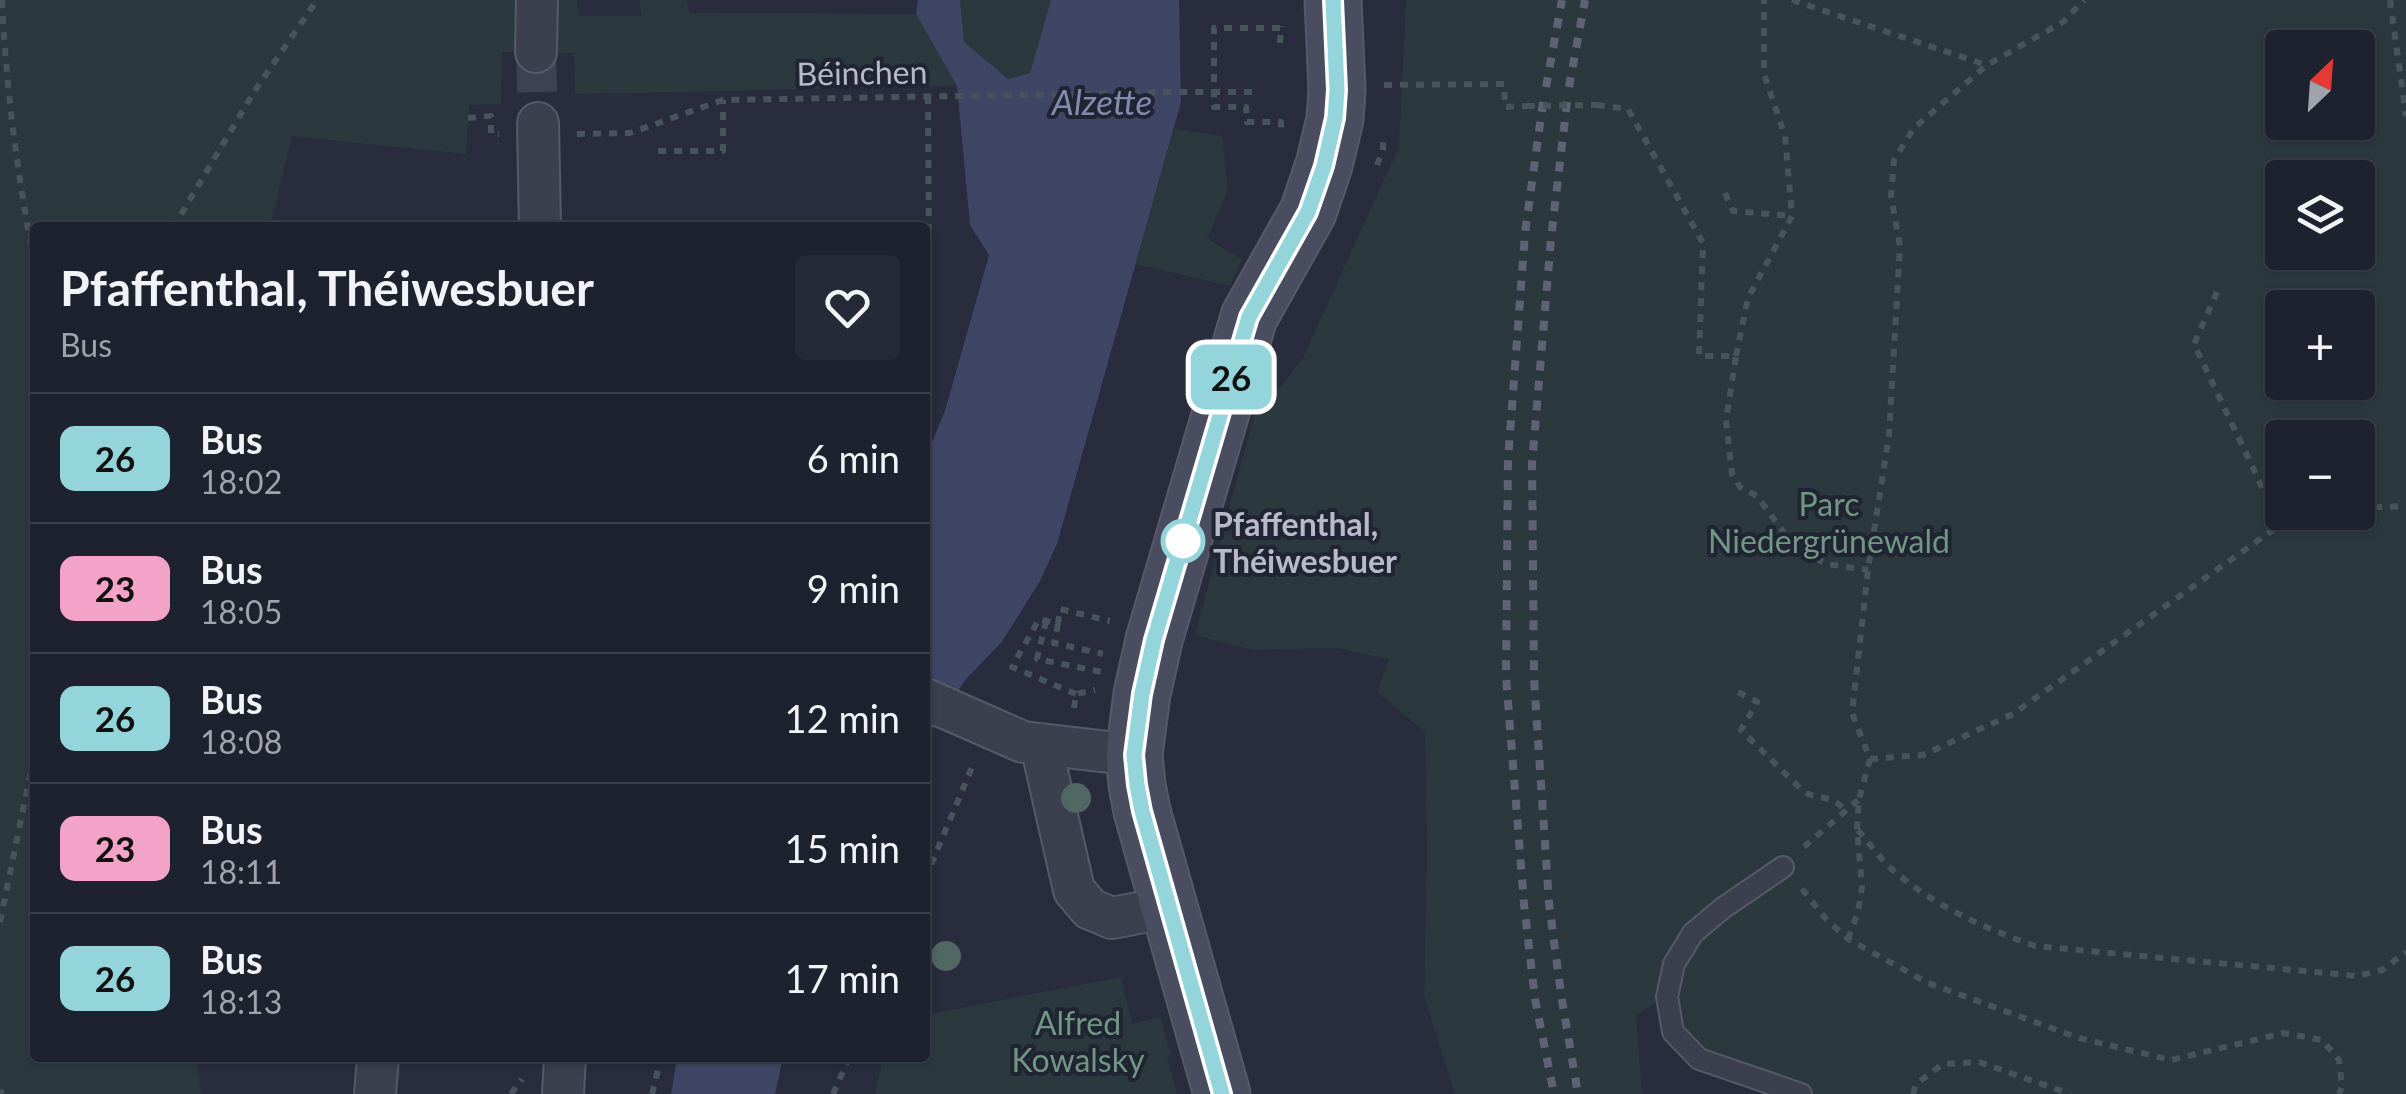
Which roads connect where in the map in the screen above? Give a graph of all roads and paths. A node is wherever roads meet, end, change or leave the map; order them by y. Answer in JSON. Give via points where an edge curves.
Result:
{"nodes":[{"id":1,"x":2,"y":0,"type":"edge"},
{"id":2,"x":316,"y":0,"type":"edge"},
{"id":3,"x":537,"y":0,"type":"edge"},
{"id":4,"x":1334,"y":0,"type":"edge"},
{"id":5,"x":1764,"y":0,"type":"edge"},
{"id":6,"x":1792,"y":0,"type":"edge"},
{"id":7,"x":2084,"y":0,"type":"edge"},
{"id":8,"x":2390,"y":0,"type":"edge"},
{"id":9,"x":1281,"y":14,"type":"dead end"},
{"id":10,"x":1281,"y":28,"type":"junction"},
{"id":11,"x":1280,"y":44,"type":"dead end"},
{"id":12,"x":536,"y":52,"type":"tunnel mouth"},
{"id":13,"x":1987,"y":66,"type":"junction"},
{"id":14,"x":1214,"y":92,"type":"junction"},
{"id":15,"x":1252,"y":92,"type":"dead end"},
{"id":16,"x":928,"y":94,"type":"junction"},
{"id":17,"x":1380,"y":99,"type":"dead end"},
{"id":18,"x":723,"y":100,"type":"junction"},
{"id":19,"x":1246,"y":107,"type":"dead end"},
{"id":20,"x":491,"y":116,"type":"dead end"},
{"id":21,"x":2406,"y":116,"type":"edge"},
{"id":22,"x":468,"y":118,"type":"dead end"},
{"id":23,"x":538,"y":129,"type":"joint"},
{"id":24,"x":658,"y":151,"type":"dead end"},
{"id":25,"x":1725,"y":193,"type":"dead end"},
{"id":26,"x":1792,"y":216,"type":"junction"},
{"id":27,"x":177,"y":222,"type":"edge"},
{"id":28,"x":540,"y":222,"type":"edge"},
{"id":29,"x":929,"y":222,"type":"edge"},
{"id":30,"x":30,"y":240,"type":"edge"},
{"id":31,"x":2217,"y":292,"type":"dead end"},
{"id":32,"x":1736,"y":356,"type":"junction"},
{"id":33,"x":2265,"y":493,"type":"edge"},
{"id":34,"x":2406,"y":506,"type":"edge"},
{"id":35,"x":2375,"y":507,"type":"edge"},
{"id":36,"x":2273,"y":530,"type":"edge"},
{"id":37,"x":1868,"y":570,"type":"junction"},
{"id":38,"x":1046,"y":620,"type":"junction"},
{"id":39,"x":1058,"y":624,"type":"junction"},
{"id":40,"x":1107,"y":673,"type":"dead end"},
{"id":41,"x":1738,"y":692,"type":"dead end"},
{"id":42,"x":1076,"y":694,"type":"dead end"},
{"id":43,"x":957,"y":713,"type":"edge"},
{"id":44,"x":1042,"y":746,"type":"junction"},
{"id":45,"x":1134,"y":755,"type":"junction"},
{"id":46,"x":1870,"y":759,"type":"junction"},
{"id":47,"x":30,"y":775,"type":"edge"},
{"id":48,"x":1860,"y":799,"type":"junction"},
{"id":49,"x":1844,"y":810,"type":"junction"},
{"id":50,"x":1857,"y":830,"type":"junction"},
{"id":51,"x":930,"y":852,"type":"edge"},
{"id":52,"x":1783,"y":867,"type":"junction"},
{"id":53,"x":1169,"y":907,"type":"junction"},
{"id":54,"x":0,"y":922,"type":"edge"},
{"id":55,"x":1848,"y":939,"type":"junction"},
{"id":56,"x":2406,"y":952,"type":"edge"},
{"id":57,"x":378,"y":1062,"type":"edge"},
{"id":58,"x":565,"y":1062,"type":"edge"},
{"id":59,"x":661,"y":1062,"type":"edge"},
{"id":60,"x":847,"y":1062,"type":"edge"},
{"id":61,"x":374,"y":1094,"type":"edge"},
{"id":62,"x":563,"y":1094,"type":"edge"},
{"id":63,"x":652,"y":1094,"type":"edge"},
{"id":64,"x":833,"y":1094,"type":"edge"},
{"id":65,"x":1222,"y":1094,"type":"edge"},
{"id":66,"x":1801,"y":1094,"type":"edge"},
{"id":67,"x":1912,"y":1094,"type":"edge"},
{"id":68,"x":2070,"y":1094,"type":"edge"},
{"id":69,"x":2340,"y":1094,"type":"edge"}],
"edges":[{"from":1,"to":30,"type":"path"},
{"from":2,"to":27,"type":"path"},
{"from":3,"to":12,"type":"street"},
{"from":4,"to":45,"type":"main road","via":[[1337,90],[1324,166],[1308,212],[1249,317],[1154,640]]},
{"from":5,"to":26,"type":"path","via":[[1764,74],[1786,136]]},
{"from":6,"to":13,"type":"path"},
{"from":7,"to":13,"type":"path","via":[[2063,22]]},
{"from":8,"to":21,"type":"path"},
{"from":9,"to":10,"type":"path"},
{"from":10,"to":11,"type":"path"},
{"from":10,"to":14,"type":"path","via":[[1214,28]]},
{"from":13,"to":37,"type":"path","via":[[1914,128],[1894,160],[1900,246],[1889,435]]},
{"from":14,"to":15,"type":"path","name":"Béinchen"},
{"from":14,"to":16,"type":"path","name":"Béinchen"},
{"from":14,"to":19,"type":"path","via":[[1214,107]]},
{"from":16,"to":18,"type":"path","name":"Béinchen"},
{"from":16,"to":29,"type":"path"},
{"from":17,"to":32,"type":"path","bridge":true,"via":[[1380,85],[1504,84],[1505,106],[1628,109],[1702,243],[1699,356]]},
{"from":18,"to":23,"type":"path","name":"Béinchen","via":[[630,133]]},
{"from":18,"to":24,"type":"path","via":[[723,152]]},
{"from":20,"to":22,"type":"path"},
{"from":23,"to":28,"type":"street"},
{"from":25,"to":26,"type":"path","via":[[1733,210]]},
{"from":26,"to":32,"type":"path","via":[[1748,298]]},
{"from":31,"to":33,"type":"path","via":[[2194,344]]},
{"from":32,"to":37,"type":"path","via":[[1726,420],[1732,474],[1740,487],[1756,496],[1796,550],[1827,564]]},
{"from":34,"to":35,"type":"path"},
{"from":36,"to":46,"type":"path","via":[[2013,714],[1923,755]]},
{"from":37,"to":46,"type":"path","via":[[1852,713]]},
{"from":38,"to":39,"type":"path"},
{"from":38,"to":40,"type":"path","via":[[1036,659]]},
{"from":38,"to":42,"type":"path","via":[[1039,619],[1012,666]]},
{"from":39,"to":39,"type":"path","via":[[1054,643],[1104,654],[1112,621],[1060,609]]},
{"from":41,"to":49,"type":"path","via":[[1757,702],[1741,730],[1803,791]]},
{"from":43,"to":44,"type":"street"},
{"from":43,"to":51,"type":"path"},
{"from":44,"to":45,"type":"street"},
{"from":44,"to":53,"type":"street","via":[[1074,890],[1090,909],[1112,918]]},
{"from":45,"to":53,"type":"main road"},
{"from":46,"to":48,"type":"path"},
{"from":47,"to":54,"type":"path"},
{"from":48,"to":49,"type":"path"},
{"from":48,"to":50,"type":"path"},
{"from":49,"to":52,"type":"path"},
{"from":50,"to":55,"type":"path","via":[[1862,886]]},
{"from":50,"to":56,"type":"path","via":[[1935,902],[2035,946],[2357,976],[2382,970]]},
{"from":52,"to":55,"type":"path"},
{"from":52,"to":66,"type":"lane","via":[[1693,933],[1674,964],[1667,997],[1673,1032],[1699,1059]]},
{"from":53,"to":65,"type":"main road"},
{"from":55,"to":69,"type":"path","via":[[1928,983],[2079,1038],[2170,1060],[2284,1032],[2322,1040],[2339,1060]]},
{"from":57,"to":61,"type":"street"},
{"from":58,"to":62,"type":"street"},
{"from":59,"to":63,"type":"path"},
{"from":60,"to":64,"type":"path"},
{"from":67,"to":68,"type":"path","via":[[1944,1064],[1980,1062]]}]}
